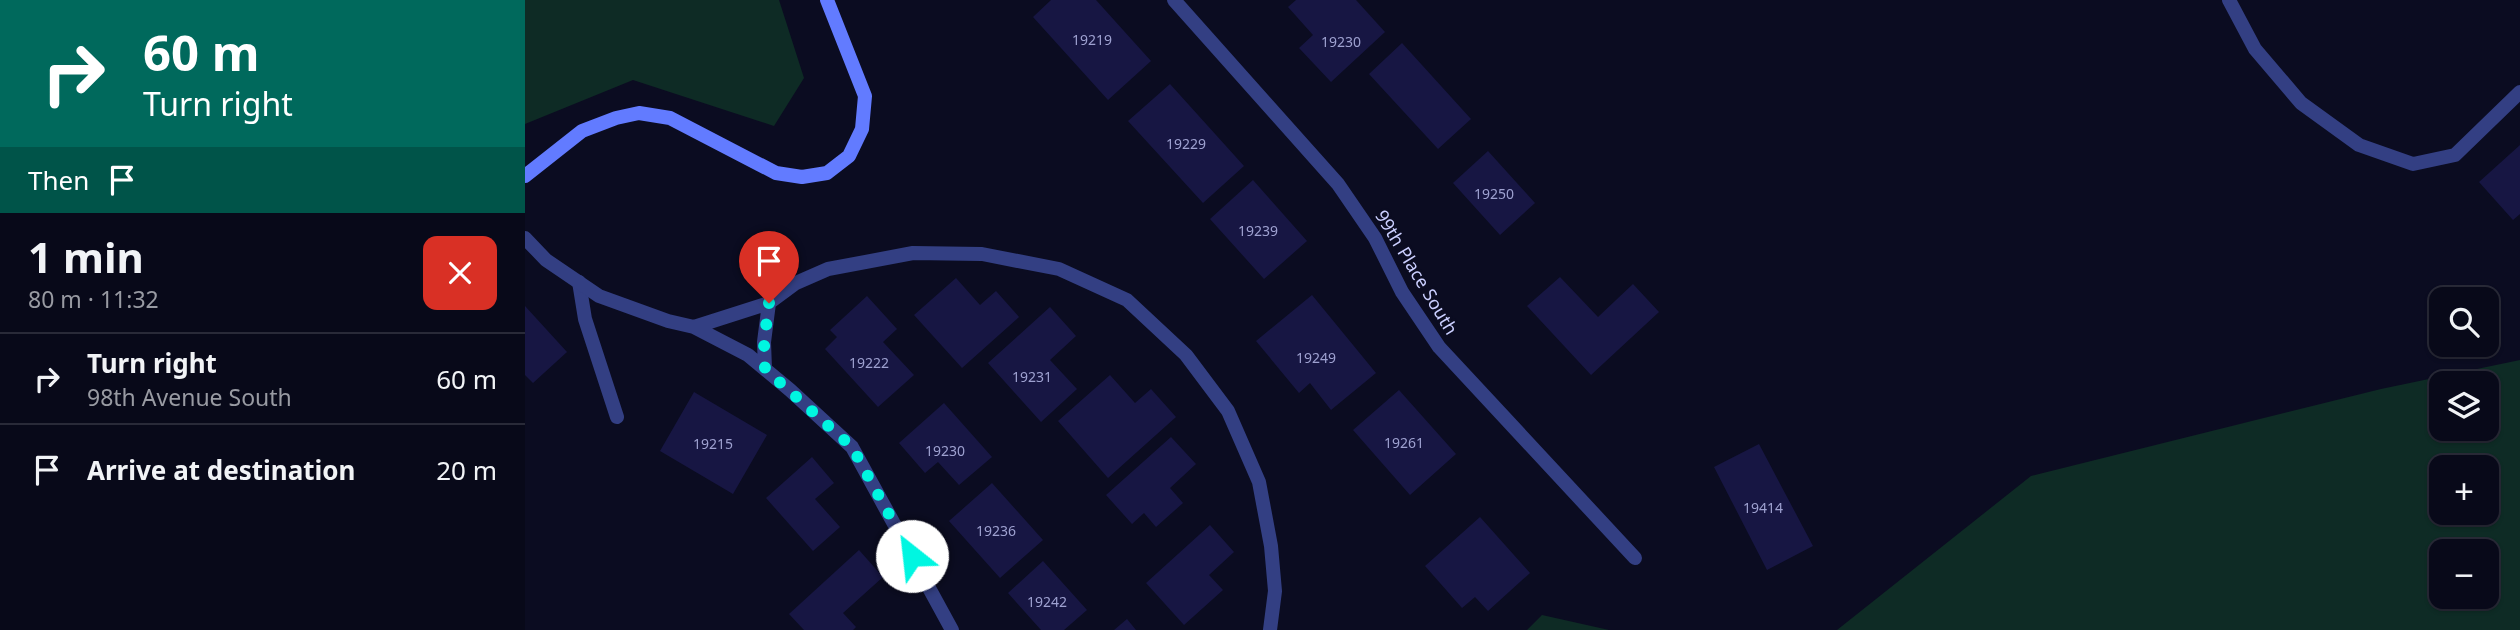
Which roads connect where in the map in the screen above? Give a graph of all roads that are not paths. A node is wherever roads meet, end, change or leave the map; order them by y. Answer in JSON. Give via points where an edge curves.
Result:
{"nodes":[{"id":1,"x":827,"y":0,"type":"edge"},
{"id":2,"x":1174,"y":0,"type":"edge"},
{"id":3,"x":2229,"y":0,"type":"edge"},
{"id":4,"x":2520,"y":92,"type":"edge"},
{"id":5,"x":525,"y":176,"type":"edge"},
{"id":6,"x":525,"y":238,"type":"edge"},
{"id":7,"x":579,"y":282,"type":"junction"},
{"id":8,"x":769,"y":303,"type":"junction"},
{"id":9,"x":694,"y":327,"type":"junction"},
{"id":10,"x":765,"y":369,"type":"junction"},
{"id":11,"x":617,"y":417,"type":"dead end"},
{"id":12,"x":1635,"y":558,"type":"dead end"},
{"id":13,"x":952,"y":630,"type":"edge"},
{"id":14,"x":1270,"y":630,"type":"edge"}],
"edges":[{"from":1,"to":5,"type":"street","via":[[865,96],[862,129],[849,156],[827,173],[802,177],[776,173],[670,118],[639,113],[582,131]]},
{"from":2,"to":12,"type":"street","name":"99th Place South","via":[[1338,184],[1439,347]]},
{"from":3,"to":4,"type":"street","via":[[2255,49],[2301,103],[2359,145],[2413,164],[2455,155]]},
{"from":6,"to":7,"type":"street","via":[[546,260]]},
{"from":7,"to":9,"type":"street","via":[[600,296]]},
{"from":7,"to":11,"type":"street","via":[[585,319]]},
{"from":8,"to":9,"type":"street"},
{"from":8,"to":10,"type":"street"},
{"from":8,"to":14,"type":"street","via":[[796,283],[828,269],[913,253],[982,254],[1059,269],[1127,300],[1186,355],[1228,411],[1254,470],[1271,546],[1275,591]]},
{"from":9,"to":10,"type":"street"},
{"from":10,"to":13,"type":"street","via":[[852,447]]}]}
